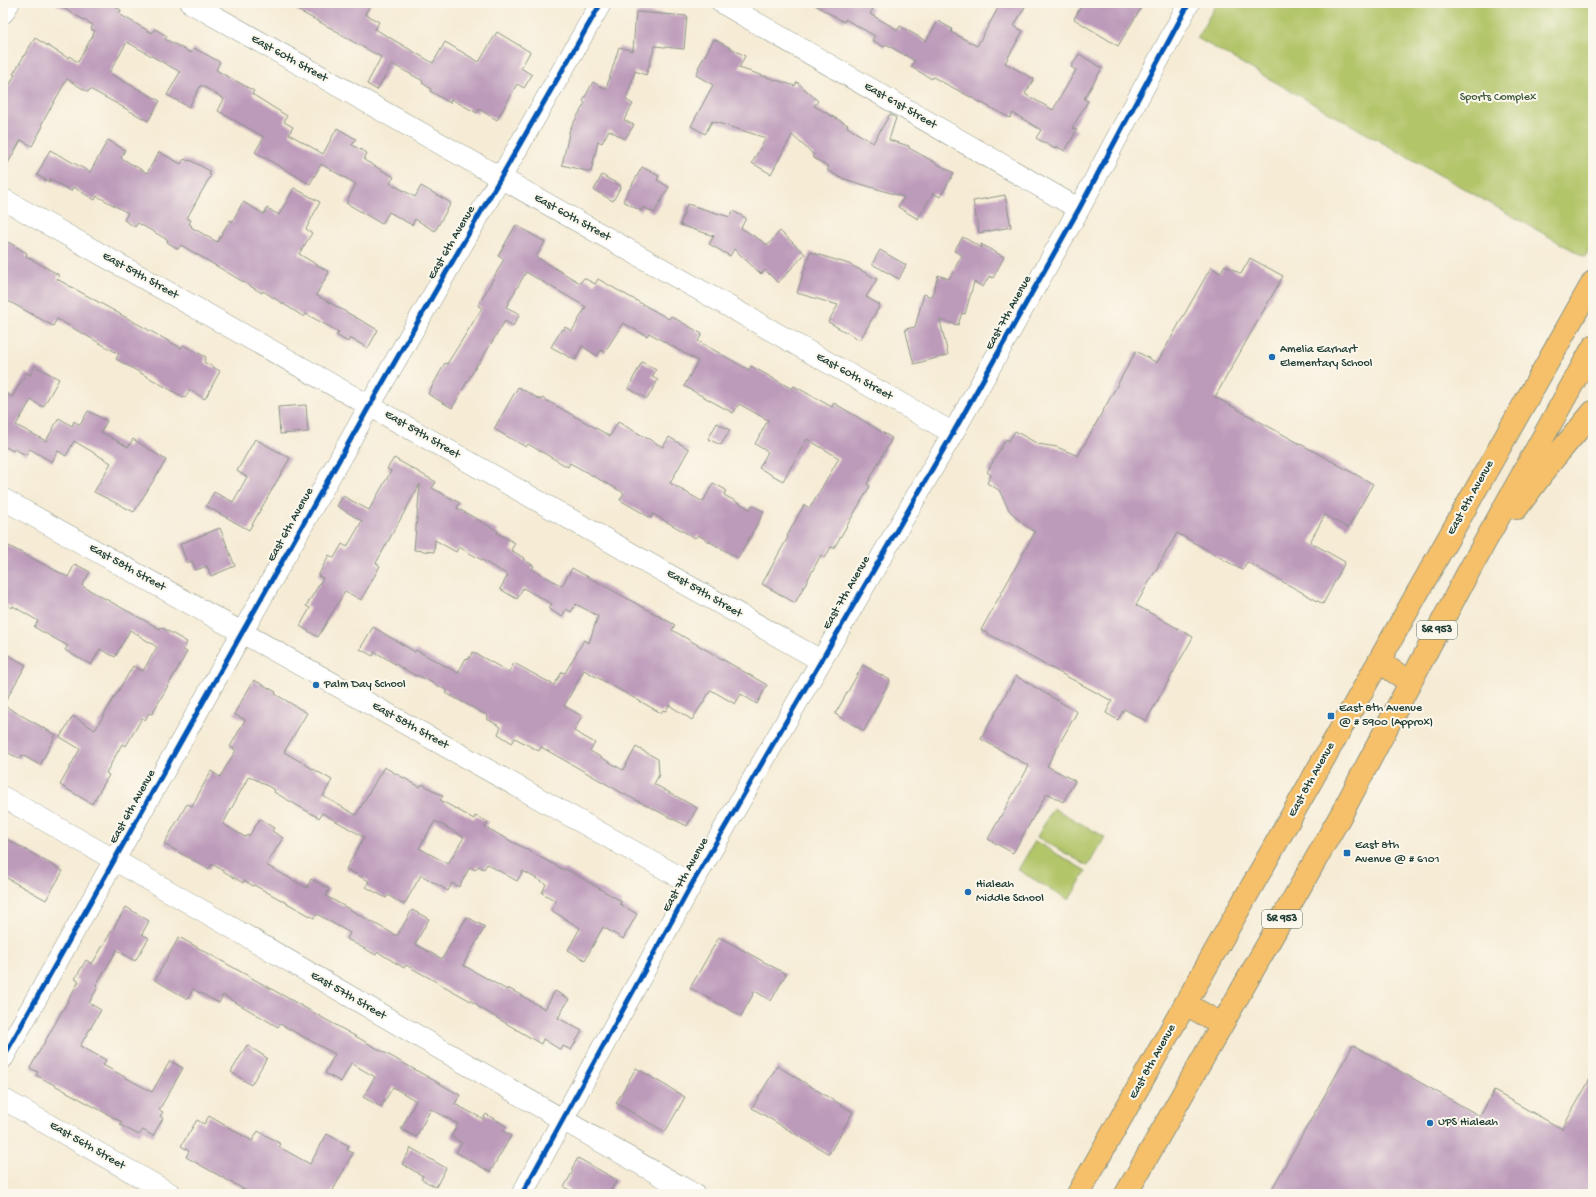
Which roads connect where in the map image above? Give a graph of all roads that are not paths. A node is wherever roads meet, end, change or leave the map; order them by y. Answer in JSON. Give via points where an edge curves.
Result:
{"nodes":[{"id":1,"x":9,"y":3,"type":"edge"},
{"id":2,"x":191,"y":3,"type":"edge"},
{"id":3,"x":601,"y":3,"type":"edge"},
{"id":4,"x":722,"y":3,"type":"edge"},
{"id":5,"x":1189,"y":3,"type":"edge"},
{"id":6,"x":3,"y":13,"type":"edge"},
{"id":7,"x":501,"y":178,"type":"junction"},
{"id":8,"x":3,"y":199,"type":"edge"},
{"id":9,"x":1078,"y":209,"type":"junction"},
{"id":10,"x":1593,"y":282,"type":"edge"},
{"id":11,"x":1591,"y":353,"type":"edge"},
{"id":12,"x":370,"y":405,"type":"junction"},
{"id":13,"x":1593,"y":412,"type":"edge"},
{"id":14,"x":953,"y":433,"type":"junction"},
{"id":15,"x":1503,"y":442,"type":"junction"},
{"id":16,"x":3,"y":499,"type":"edge"},
{"id":17,"x":1465,"y":578,"type":"junction"},
{"id":18,"x":242,"y":632,"type":"junction"},
{"id":19,"x":820,"y":660,"type":"junction"},
{"id":20,"x":1379,"y":662,"type":"junction"},
{"id":21,"x":1410,"y":682,"type":"junction"},
{"id":22,"x":3,"y":797,"type":"edge"},
{"id":23,"x":115,"y":860,"type":"junction"},
{"id":24,"x":692,"y":884,"type":"junction"},
{"id":25,"x":1185,"y":1004,"type":"junction"},
{"id":26,"x":1222,"y":1024,"type":"junction"},
{"id":27,"x":3,"y":1058,"type":"edge"},
{"id":28,"x":3,"y":1099,"type":"edge"},
{"id":29,"x":562,"y":1120,"type":"junction"},
{"id":30,"x":171,"y":1194,"type":"edge"},
{"id":31,"x":522,"y":1194,"type":"edge"},
{"id":32,"x":694,"y":1194,"type":"edge"},
{"id":33,"x":1078,"y":1194,"type":"edge"},
{"id":34,"x":1126,"y":1194,"type":"edge"}],
"edges":[{"from":1,"to":6,"type":"street"},
{"from":2,"to":7,"type":"street","name":"East 60th Street"},
{"from":3,"to":7,"type":"street","name":"East 6th Avenue"},
{"from":4,"to":9,"type":"street","name":"East 61st Street"},
{"from":5,"to":9,"type":"street","name":"East 7th Avenue"},
{"from":7,"to":12,"type":"street","name":"East 6th Avenue"},
{"from":7,"to":14,"type":"street","name":"East 60th Street"},
{"from":8,"to":12,"type":"street","name":"East 59th Street"},
{"from":9,"to":14,"type":"street","name":"East 7th Avenue"},
{"from":10,"to":15,"type":"main road","name":"East 8th Avenue","number":"SR 953"},
{"from":11,"to":15,"type":"main road","via":[[1544,395]]},
{"from":11,"to":17,"type":"main road","number":"SR 953"},
{"from":12,"to":18,"type":"street","name":"East 6th Avenue"},
{"from":12,"to":19,"type":"street","name":"East 59th Street"},
{"from":13,"to":17,"type":"main road","via":[[1551,462]]},
{"from":14,"to":19,"type":"street","name":"East 7th Avenue"},
{"from":15,"to":20,"type":"main road","name":"East 8th Avenue","number":"SR 953"},
{"from":16,"to":18,"type":"street","name":"East 58th Street"},
{"from":17,"to":21,"type":"main road","number":"SR 953"},
{"from":18,"to":23,"type":"street","name":"East 6th Avenue"},
{"from":18,"to":24,"type":"street","name":"East 58th Street"},
{"from":19,"to":24,"type":"street","name":"East 7th Avenue"},
{"from":20,"to":21,"type":"main road"},
{"from":20,"to":25,"type":"main road","name":"East 8th Avenue","number":"SR 953"},
{"from":21,"to":26,"type":"main road","number":"SR 953","via":[[1342,813]]},
{"from":22,"to":23,"type":"street","name":"East 57th Street"},
{"from":23,"to":27,"type":"street","name":"East 6th Avenue"},
{"from":23,"to":29,"type":"street","name":"East 57th Street"},
{"from":24,"to":29,"type":"street","name":"East 7th Avenue"},
{"from":25,"to":26,"type":"main road"},
{"from":25,"to":33,"type":"main road","name":"East 8th Avenue","number":"SR 953"},
{"from":26,"to":34,"type":"main road","number":"SR 953"},
{"from":28,"to":30,"type":"street","name":"East 56th Street"},
{"from":29,"to":31,"type":"street","name":"East 7th Avenue"},
{"from":29,"to":32,"type":"street","name":"East 57th Street"}]}
